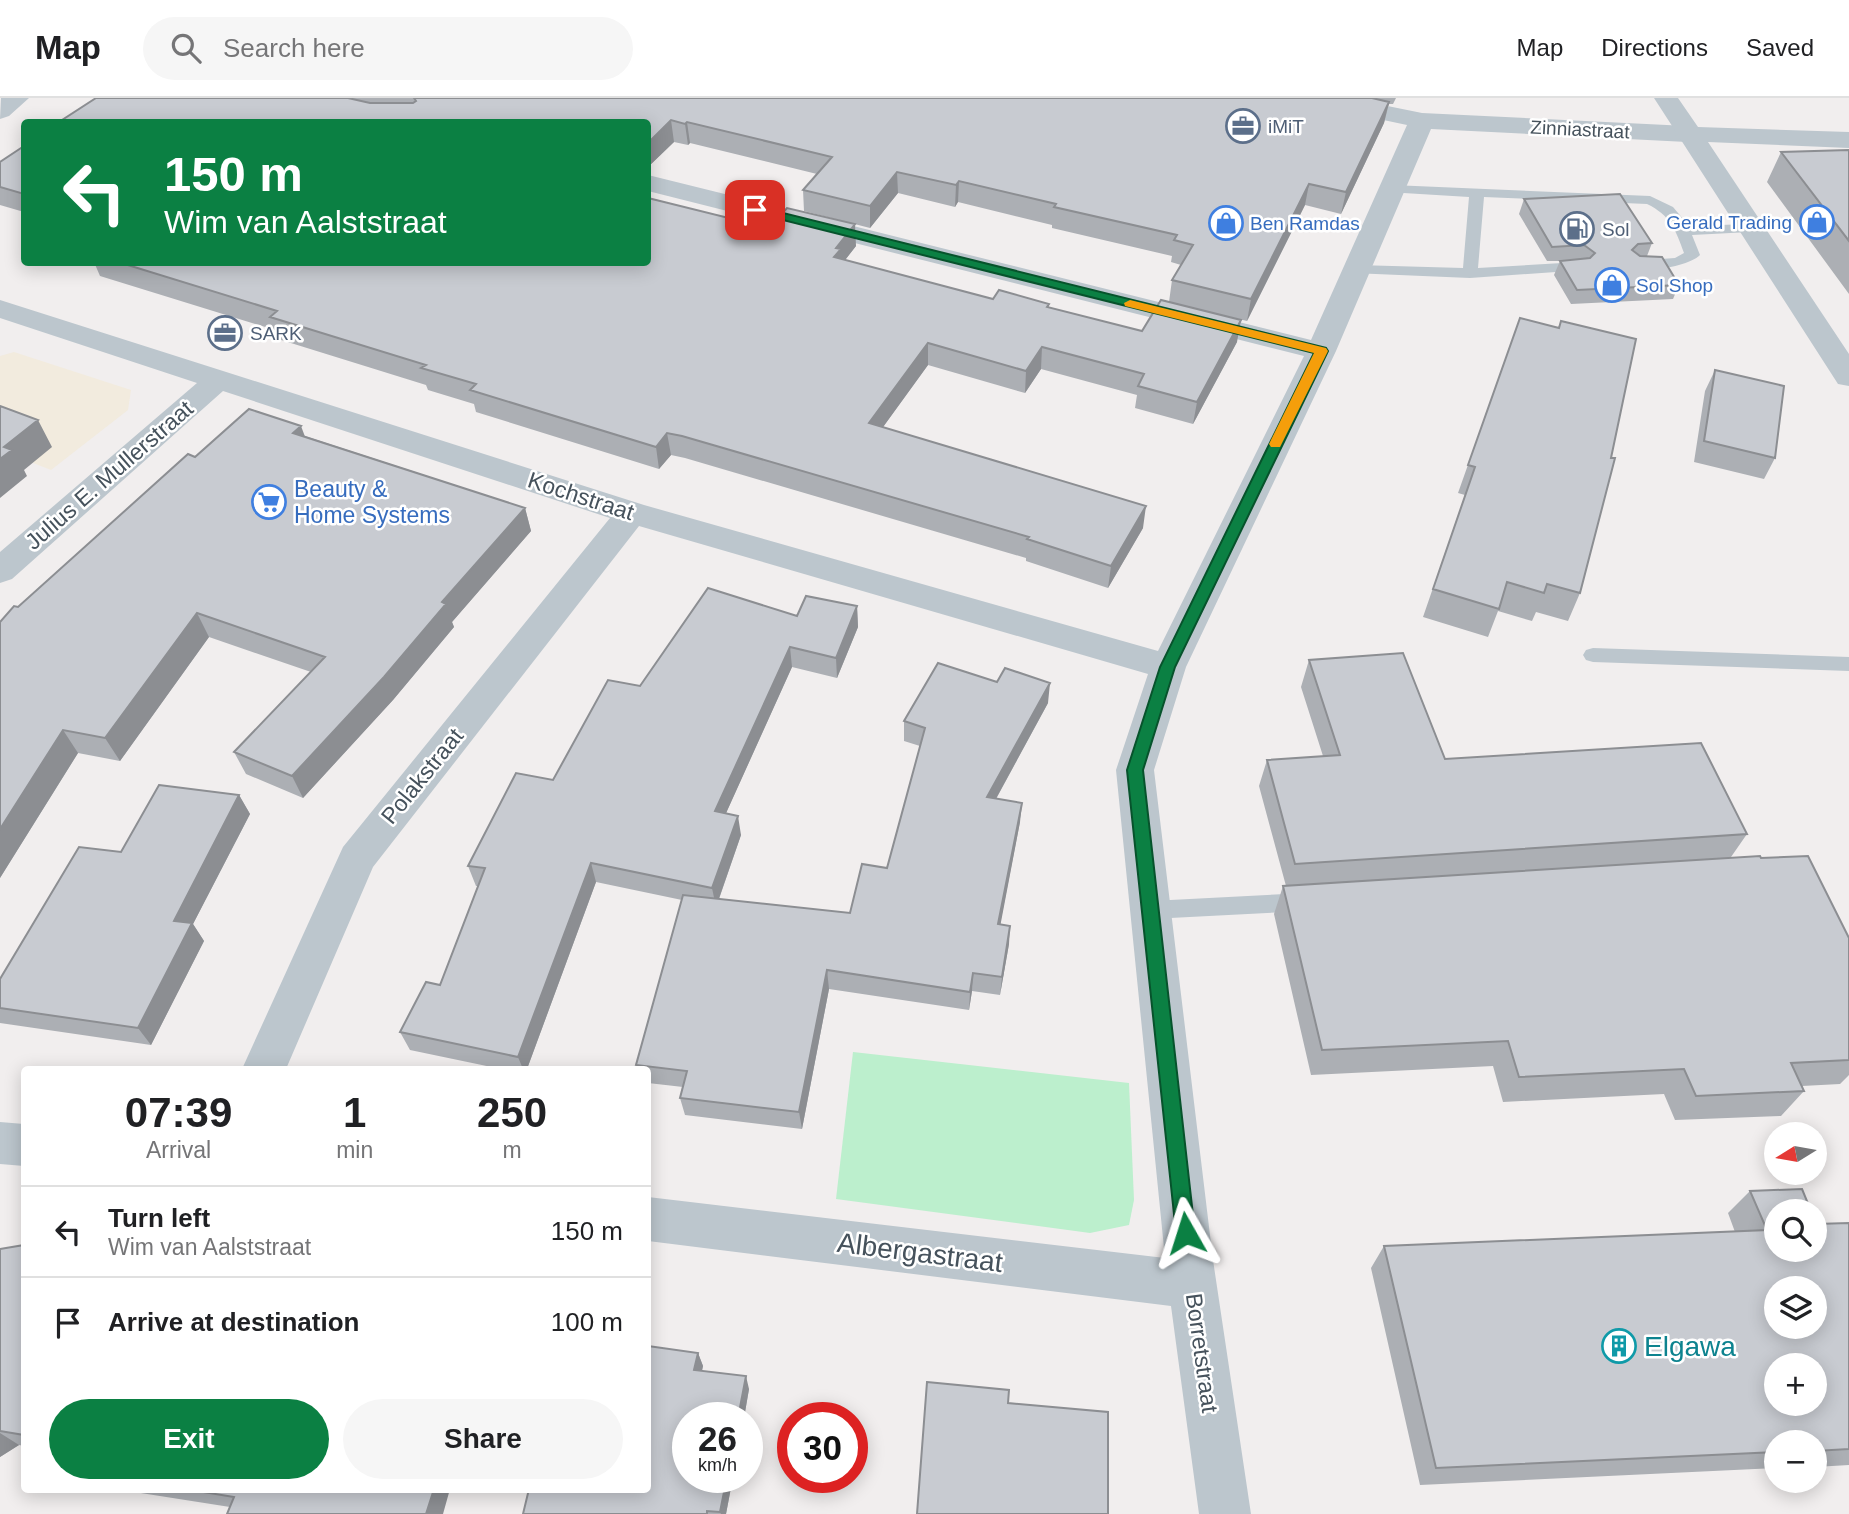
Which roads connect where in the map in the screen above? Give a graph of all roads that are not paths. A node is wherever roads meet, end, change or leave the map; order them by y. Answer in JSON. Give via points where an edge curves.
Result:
{"nodes":[{"id":1,"x":17,"y":98,"type":"edge"},
{"id":2,"x":1312,"y":98,"type":"edge"},
{"id":3,"x":1666,"y":98,"type":"edge"},
{"id":4,"x":0,"y":111,"type":"edge"},
{"id":5,"x":1422,"y":121,"type":"junction"},
{"id":6,"x":1687,"y":134,"type":"junction"},
{"id":7,"x":1849,"y":140,"type":"edge"},
{"id":8,"x":651,"y":184,"type":"edge"},
{"id":9,"x":1392,"y":189,"type":"junction"},
{"id":10,"x":1477,"y":192,"type":"junction"},
{"id":11,"x":1750,"y":228,"type":"junction"},
{"id":12,"x":1684,"y":231,"type":"junction"},
{"id":13,"x":1637,"y":264,"type":"edge"},
{"id":14,"x":1579,"y":267,"type":"edge"},
{"id":15,"x":1357,"y":270,"type":"junction"},
{"id":16,"x":1470,"y":273,"type":"junction"},
{"id":17,"x":0,"y":309,"type":"edge"},
{"id":18,"x":1321,"y":351,"type":"junction"},
{"id":19,"x":1849,"y":377,"type":"edge"},
{"id":20,"x":218,"y":380,"type":"junction"},
{"id":21,"x":632,"y":513,"type":"junction"},
{"id":22,"x":0,"y":571,"type":"edge"},
{"id":23,"x":1593,"y":655,"type":"dead end"},
{"id":24,"x":1849,"y":664,"type":"edge"},
{"id":25,"x":1168,"y":667,"type":"junction"},
{"id":26,"x":1326,"y":900,"type":"edge"},
{"id":27,"x":1151,"y":910,"type":"junction"},
{"id":28,"x":265,"y":1066,"type":"edge"},
{"id":29,"x":0,"y":1143,"type":"edge"},
{"id":30,"x":21,"y":1145,"type":"edge"},
{"id":31,"x":651,"y":1219,"type":"edge"},
{"id":32,"x":1193,"y":1285,"type":"junction"},
{"id":33,"x":1225,"y":1514,"type":"edge"}],
"edges":[{"from":1,"to":4,"type":"street"},
{"from":2,"to":5,"type":"street","name":"Zinniastraat"},
{"from":3,"to":6,"type":"street"},
{"from":5,"to":6,"type":"street","name":"Zinniastraat"},
{"from":5,"to":9,"type":"street","name":"Borretstraat"},
{"from":6,"to":7,"type":"street","name":"Zinniastraat"},
{"from":6,"to":11,"type":"street"},
{"from":8,"to":18,"type":"street"},
{"from":9,"to":10,"type":"lane"},
{"from":9,"to":15,"type":"street","name":"Borretstraat"},
{"from":10,"to":12,"type":"lane","via":[[1650,200],[1669,208]]},
{"from":10,"to":16,"type":"lane"},
{"from":11,"to":12,"type":"lane"},
{"from":11,"to":19,"type":"street"},
{"from":12,"to":13,"type":"lane","via":[[1692,255],[1678,262]]},
{"from":14,"to":16,"type":"lane"},
{"from":15,"to":16,"type":"lane"},
{"from":15,"to":18,"type":"street","name":"Borretstraat"},
{"from":17,"to":20,"type":"street","name":"Kochstraat"},
{"from":18,"to":25,"type":"street","name":"Borretstraat"},
{"from":20,"to":21,"type":"street","name":"Kochstraat"},
{"from":20,"to":22,"type":"street","name":"Julius E. Mullerstraat"},
{"from":21,"to":25,"type":"street","name":"Kochstraat"},
{"from":21,"to":28,"type":"street","name":"Polakstraat","via":[[357,858]]},
{"from":23,"to":24,"type":"lane"},
{"from":25,"to":27,"type":"street","name":"Borretstraat","via":[[1135,770]]},
{"from":26,"to":27,"type":"lane"},
{"from":27,"to":32,"type":"street","name":"Borretstraat"},
{"from":29,"to":30,"type":"street"},
{"from":31,"to":32,"type":"street","name":"Albergastraat"},
{"from":32,"to":33,"type":"street","name":"Borretstraat"}]}
